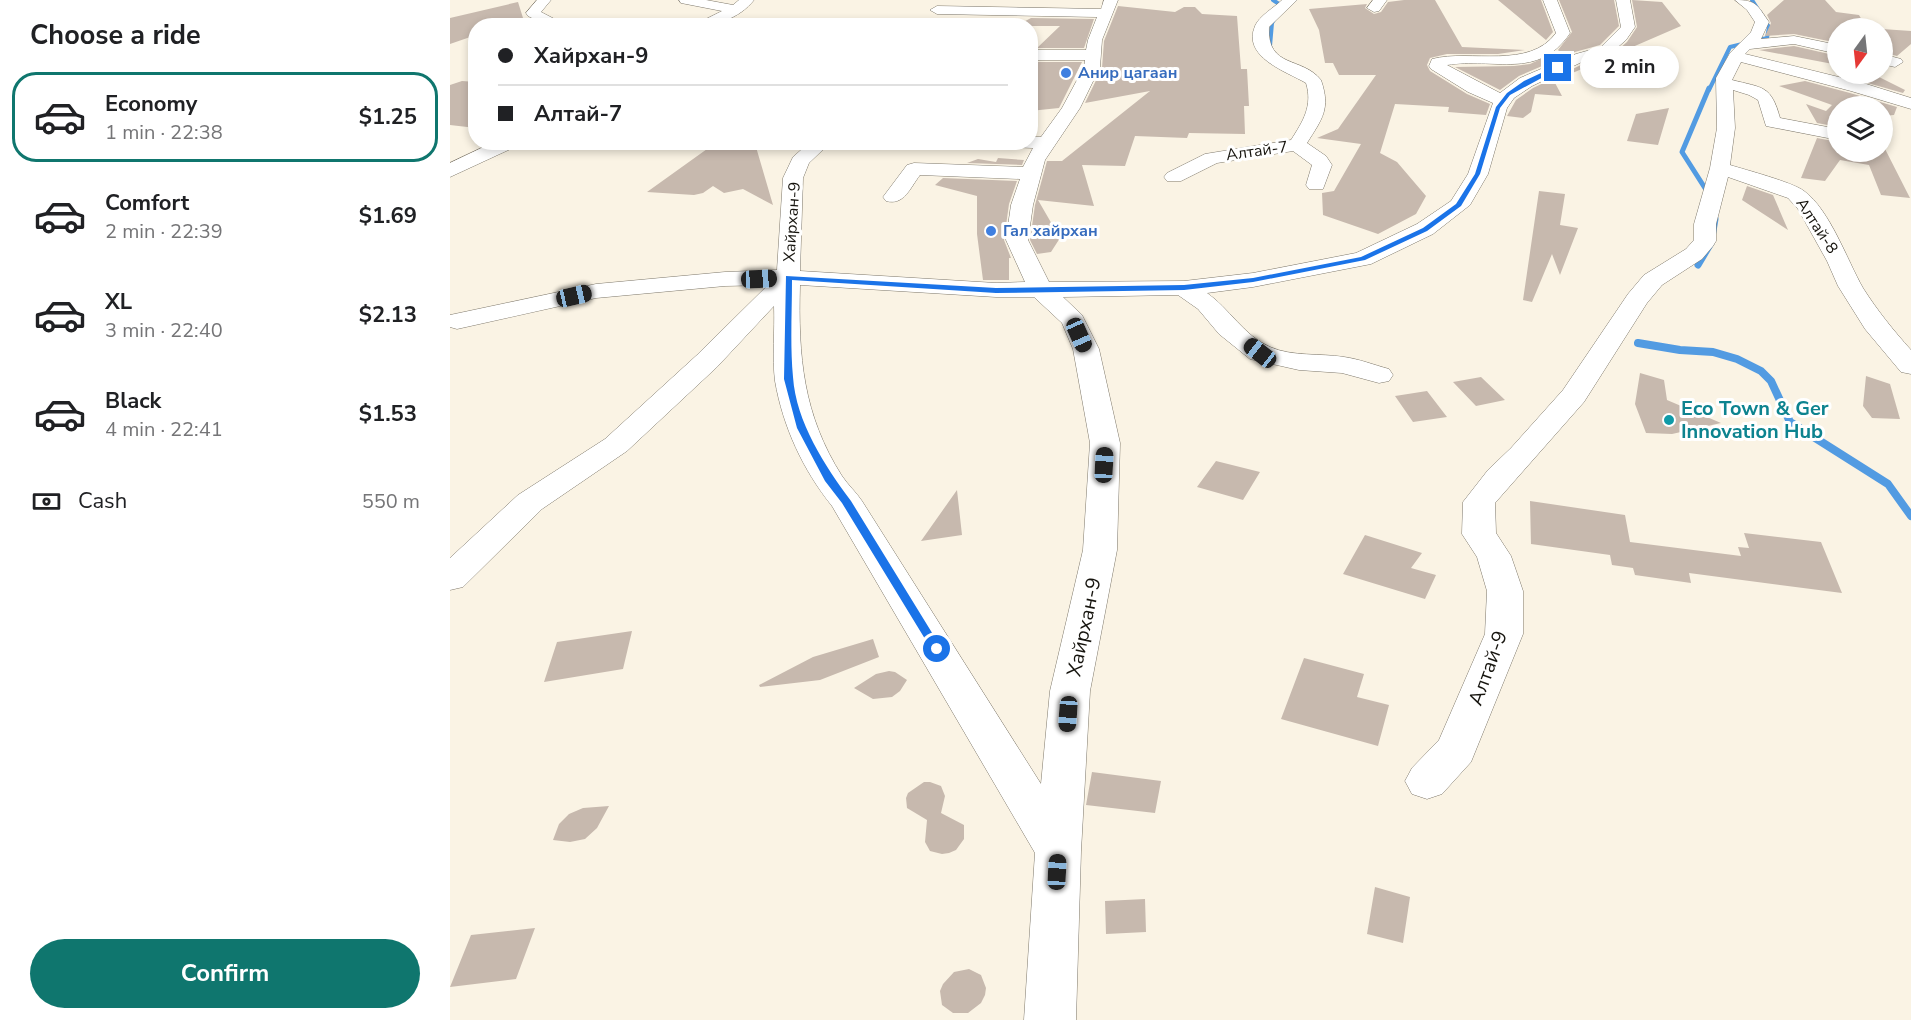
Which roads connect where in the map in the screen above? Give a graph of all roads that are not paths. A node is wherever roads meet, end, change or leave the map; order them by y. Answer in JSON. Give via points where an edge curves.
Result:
{"nodes":[{"id":1,"x":544,"y":0,"type":"edge"},
{"id":2,"x":686,"y":0,"type":"edge"},
{"id":3,"x":747,"y":0,"type":"edge"},
{"id":4,"x":1290,"y":0,"type":"edge"},
{"id":5,"x":1550,"y":0,"type":"edge"},
{"id":6,"x":1623,"y":0,"type":"edge"},
{"id":7,"x":1742,"y":0,"type":"edge"},
{"id":8,"x":932,"y":5,"type":"edge"},
{"id":9,"x":1109,"y":6,"type":"edge"},
{"id":10,"x":736,"y":10,"type":"junction"},
{"id":11,"x":544,"y":18,"type":"edge"},
{"id":12,"x":718,"y":18,"type":"edge"},
{"id":13,"x":1745,"y":46,"type":"junction"},
{"id":14,"x":1827,"y":48,"type":"edge"},
{"id":15,"x":1038,"y":55,"type":"edge"},
{"id":16,"x":1092,"y":55,"type":"junction"},
{"id":17,"x":1724,"y":82,"type":"junction"},
{"id":18,"x":1503,"y":101,"type":"junction"},
{"id":19,"x":1911,"y":104,"type":"edge"},
{"id":20,"x":1827,"y":133,"type":"edge"},
{"id":21,"x":1038,"y":143,"type":"edge"},
{"id":22,"x":1046,"y":143,"type":"junction"},
{"id":23,"x":1297,"y":145,"type":"junction"},
{"id":24,"x":493,"y":150,"type":"edge"},
{"id":25,"x":813,"y":150,"type":"edge"},
{"id":26,"x":1720,"y":168,"type":"junction"},
{"id":27,"x":450,"y":171,"type":"edge"},
{"id":28,"x":1031,"y":173,"type":"junction"},
{"id":29,"x":1174,"y":177,"type":"dead end"},
{"id":30,"x":1316,"y":185,"type":"dead end"},
{"id":31,"x":893,"y":197,"type":"dead end"},
{"id":32,"x":789,"y":277,"type":"junction"},
{"id":33,"x":1184,"y":288,"type":"junction"},
{"id":34,"x":1040,"y":289,"type":"junction"},
{"id":35,"x":457,"y":321,"type":"dead end"},
{"id":36,"x":1911,"y":366,"type":"edge"},
{"id":37,"x":1379,"y":375,"type":"dead end"},
{"id":38,"x":530,"y":502,"type":"junction"},
{"id":39,"x":450,"y":546,"type":"edge"},
{"id":40,"x":450,"y":578,"type":"edge"},
{"id":41,"x":1427,"y":781,"type":"dead end"},
{"id":42,"x":1058,"y":850,"type":"junction"},
{"id":43,"x":1050,"y":1020,"type":"edge"}],
"edges":[{"from":1,"to":11,"type":"street","via":[[533,13]]},
{"from":2,"to":10,"type":"street"},
{"from":3,"to":10,"type":"street"},
{"from":4,"to":23,"type":"street","name":"Алтай-7","via":[[1262,26],[1261,40],[1266,54],[1313,80],[1318,95],[1316,114]]},
{"from":5,"to":18,"type":"street","via":[[1563,33],[1551,48],[1507,60],[1438,62],[1437,66]]},
{"from":6,"to":18,"type":"street","via":[[1628,27],[1617,41],[1606,50],[1526,82]]},
{"from":7,"to":13,"type":"street","via":[[1762,22],[1758,34]]},
{"from":8,"to":9,"type":"street"},
{"from":9,"to":16,"type":"street","name":"Хайрхан-9"},
{"from":10,"to":12,"type":"street"},
{"from":13,"to":14,"type":"street","via":[[1794,40]]},
{"from":13,"to":17,"type":"street"},
{"from":13,"to":19,"type":"street"},
{"from":15,"to":16,"type":"street"},
{"from":16,"to":22,"type":"street","name":"Хайрхан-9","via":[[1092,67],[1071,108]]},
{"from":17,"to":20,"type":"street","via":[[1766,98],[1772,122]]},
{"from":17,"to":26,"type":"street","via":[[1726,128]]},
{"from":18,"to":33,"type":"street","via":[[1478,174],[1459,205],[1425,229],[1363,259],[1253,280]]},
{"from":21,"to":22,"type":"street"},
{"from":22,"to":28,"type":"street","name":"Хайрхан-9"},
{"from":23,"to":29,"type":"street","name":"Алтай-7","via":[[1212,158]]},
{"from":23,"to":30,"type":"street","via":[[1322,165]]},
{"from":24,"to":27,"type":"street"},
{"from":25,"to":32,"type":"street","name":"Хайрхан-9","via":[[800,161],[793,178]]},
{"from":26,"to":36,"type":"street","name":"Алтай-8","via":[[1795,194],[1807,206],[1850,286],[1878,329]]},
{"from":26,"to":41,"type":"street","name":"Алтай-9","via":[[1705,224],[1705,241],[1694,254],[1653,280],[1574,396],[1479,502],[1479,534],[1494,556],[1505,591],[1504,634],[1456,750]]},
{"from":28,"to":31,"type":"street","via":[[914,169]]},
{"from":28,"to":34,"type":"street","name":"Хайрхан-9","via":[[1017,240]]},
{"from":32,"to":34,"type":"street","name":"Хайрхан-9","via":[[986,290]]},
{"from":32,"to":35,"type":"street","via":[[596,291]]},
{"from":32,"to":38,"type":"street","via":[[707,361],[616,445]]},
{"from":32,"to":42,"type":"street","name":"Хайрхан-9","via":[[789,379],[801,428],[829,481],[846,501]]},
{"from":33,"to":34,"type":"street"},
{"from":33,"to":37,"type":"street","via":[[1260,353],[1299,362],[1344,365]]},
{"from":34,"to":42,"type":"street","name":"Хайрхан-9","via":[[1073,320],[1086,349],[1105,443],[1100,550],[1070,691]]},
{"from":38,"to":39,"type":"street"},
{"from":38,"to":40,"type":"street"},
{"from":42,"to":43,"type":"street","name":"Хайрхан-9"}]}
